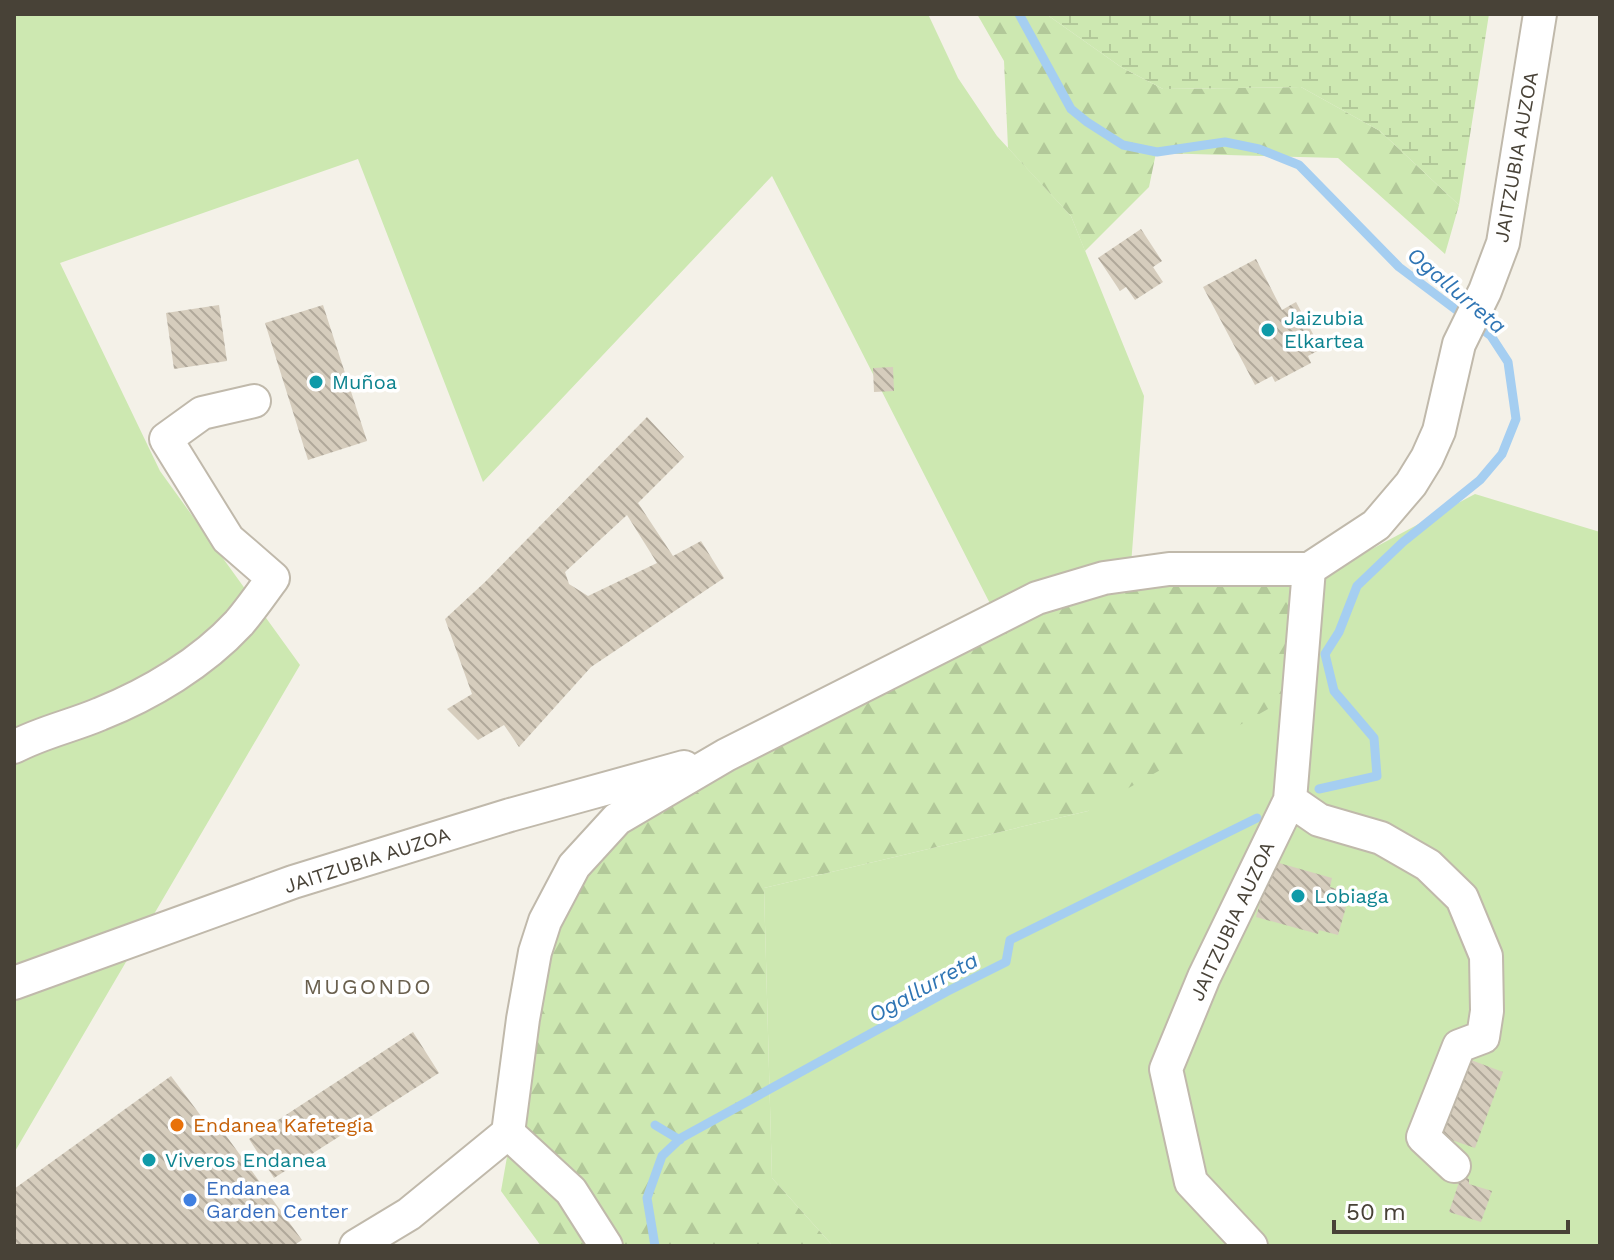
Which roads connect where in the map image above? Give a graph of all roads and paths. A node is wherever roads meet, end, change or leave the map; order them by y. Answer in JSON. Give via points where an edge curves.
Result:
{"nodes":[{"id":1,"x":1540,"y":14,"type":"edge"},
{"id":2,"x":254,"y":401,"type":"dead end"},
{"id":3,"x":1309,"y":569,"type":"junction"},
{"id":4,"x":14,"y":747,"type":"edge"},
{"id":5,"x":726,"y":755,"type":"junction"},
{"id":6,"x":1290,"y":800,"type":"junction"},
{"id":7,"x":14,"y":983,"type":"edge"},
{"id":8,"x":508,"y":1133,"type":"junction"},
{"id":9,"x":1454,"y":1166,"type":"dead end"},
{"id":10,"x":356,"y":1246,"type":"edge"},
{"id":11,"x":606,"y":1246,"type":"edge"},
{"id":12,"x":1251,"y":1246,"type":"edge"}],
"edges":[{"from":1,"to":3,"type":"street","name":"JAITZUBIA AUZOA","via":[[1503,243],[1459,344],[1439,431],[1411,484],[1376,525]]},
{"from":2,"to":4,"type":"street","via":[[202,413],[166,439],[228,539],[273,578],[239,623],[157,687]]},
{"from":3,"to":5,"type":"street","name":"JAITZUBIA AUZOA","via":[[1169,569],[1104,578],[1037,598]]},
{"from":3,"to":6,"type":"street","name":"JAITZUBIA AUZOA"},
{"from":5,"to":7,"type":"street","name":"JAITZUBIA AUZOA","via":[[293,882]]},
{"from":5,"to":8,"type":"street","name":"JAITZUBIA AUZOA","via":[[617,819],[558,892],[535,952]]},
{"from":6,"to":9,"type":"street","via":[[1319,820],[1381,838],[1428,865],[1462,898],[1486,956],[1483,1037],[1459,1046],[1423,1137]]},
{"from":6,"to":12,"type":"street","name":"JAITZUBIA AUZOA","via":[[1204,977],[1166,1069],[1191,1182]]},
{"from":8,"to":10,"type":"street","via":[[409,1214]]},
{"from":8,"to":11,"type":"street","via":[[571,1191]]}]}
